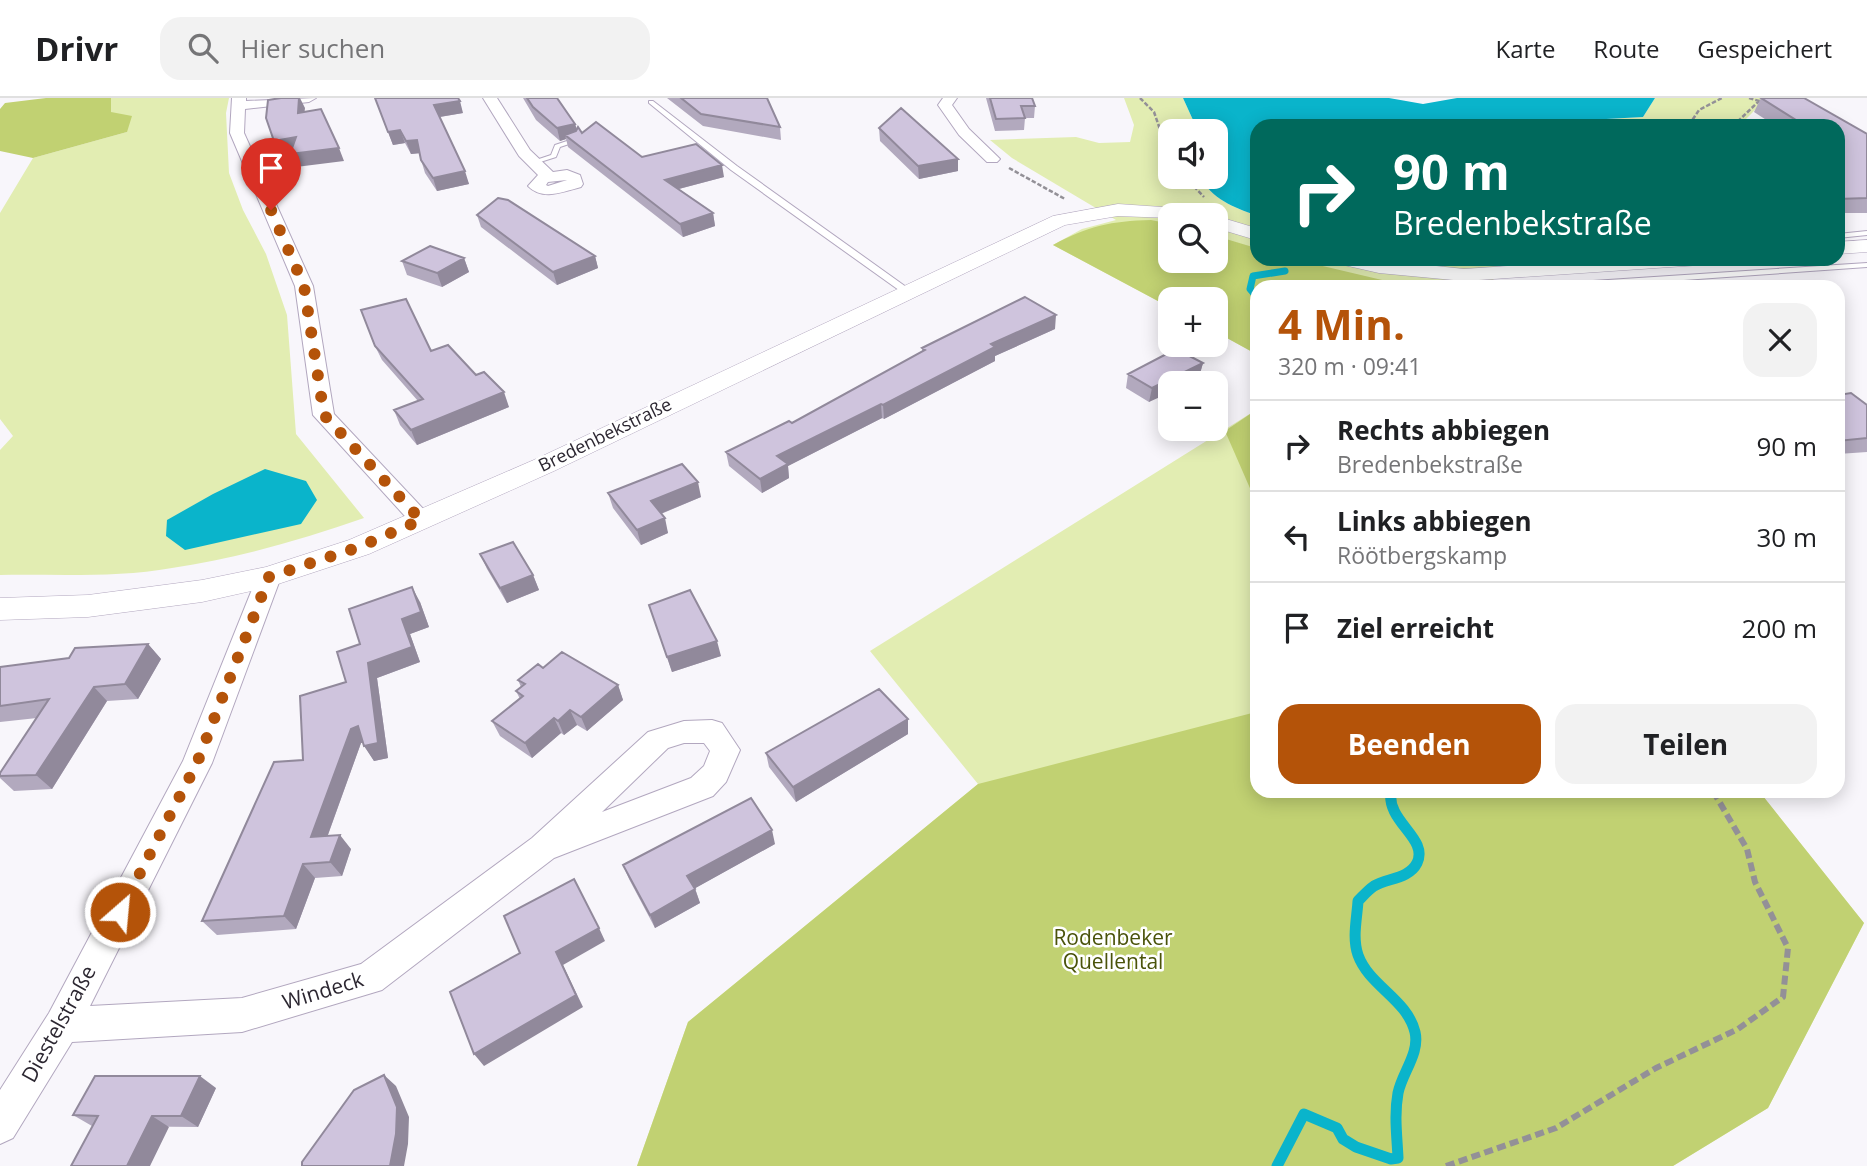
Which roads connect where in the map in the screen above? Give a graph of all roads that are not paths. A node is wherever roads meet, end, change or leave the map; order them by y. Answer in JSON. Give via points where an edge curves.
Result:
{"nodes":[{"id":1,"x":309,"y":98,"type":"edge"},
{"id":2,"x":489,"y":98,"type":"edge"},
{"id":3,"x":950,"y":98,"type":"edge"},
{"id":4,"x":238,"y":102,"type":"edge"},
{"id":5,"x":651,"y":102,"type":"dead end"},
{"id":6,"x":576,"y":140,"type":"edge"},
{"id":7,"x":992,"y":159,"type":"road end"},
{"id":8,"x":534,"y":162,"type":"junction"},
{"id":9,"x":548,"y":176,"type":"dead end"},
{"id":10,"x":1158,"y":211,"type":"edge"},
{"id":11,"x":1228,"y":226,"type":"edge"},
{"id":12,"x":1250,"y":232,"type":"edge"},
{"id":13,"x":1867,"y":233,"type":"edge"},
{"id":14,"x":1845,"y":235,"type":"edge"},
{"id":15,"x":1867,"y":246,"type":"edge"},
{"id":16,"x":1845,"y":248,"type":"edge"},
{"id":17,"x":1867,"y":264,"type":"edge"},
{"id":18,"x":1845,"y":265,"type":"edge"},
{"id":19,"x":1374,"y":266,"type":"edge"},
{"id":20,"x":1614,"y":266,"type":"edge"},
{"id":21,"x":1785,"y":266,"type":"edge"},
{"id":22,"x":1540,"y":272,"type":"edge"},
{"id":23,"x":906,"y":291,"type":"junction"},
{"id":24,"x":421,"y":520,"type":"junction"},
{"id":25,"x":269,"y":577,"type":"junction"},
{"id":26,"x":0,"y":609,"type":"edge"},
{"id":27,"x":543,"y":848,"type":"junction"},
{"id":28,"x":62,"y":1025,"type":"junction"},
{"id":29,"x":0,"y":1125,"type":"edge"}],
"edges":[{"from":1,"to":4,"type":"street"},
{"from":2,"to":8,"type":"street"},
{"from":3,"to":7,"type":"street","via":[[945,105]]},
{"from":4,"to":24,"type":"street","via":[[237,133],[304,286],[324,415]]},
{"from":5,"to":23,"type":"lane","via":[[734,168]]},
{"from":6,"to":8,"type":"lane","via":[[556,146],[554,156]]},
{"from":8,"to":9,"type":"street"},
{"from":10,"to":23,"type":"street","name":"Bredenbekstraße","via":[[1135,209],[1060,220]]},
{"from":11,"to":12,"type":"street"},
{"from":13,"to":14,"type":"lane"},
{"from":15,"to":16,"type":"street"},
{"from":17,"to":18,"type":"lane"},
{"from":19,"to":22,"type":"street","via":[[1464,275]]},
{"from":20,"to":22,"type":"street"},
{"from":21,"to":22,"type":"lane"},
{"from":23,"to":24,"type":"street","name":"Bredenbekstraße"},
{"from":24,"to":25,"type":"street","name":"Bredenbekstraße","via":[[359,547]]},
{"from":25,"to":26,"type":"street","name":"Bredenbekstraße","via":[[88,606]]},
{"from":25,"to":28,"type":"street","name":"Diestelstraße","via":[[197,763]]},
{"from":27,"to":27,"type":"street","name":"Windeck","via":[[702,787],[716,773],[725,750],[712,731],[684,732],[658,740]]},
{"from":27,"to":28,"type":"street","name":"Windeck","via":[[370,978],[242,1015]]},
{"from":28,"to":29,"type":"street","name":"Diestelstraße"}]}
